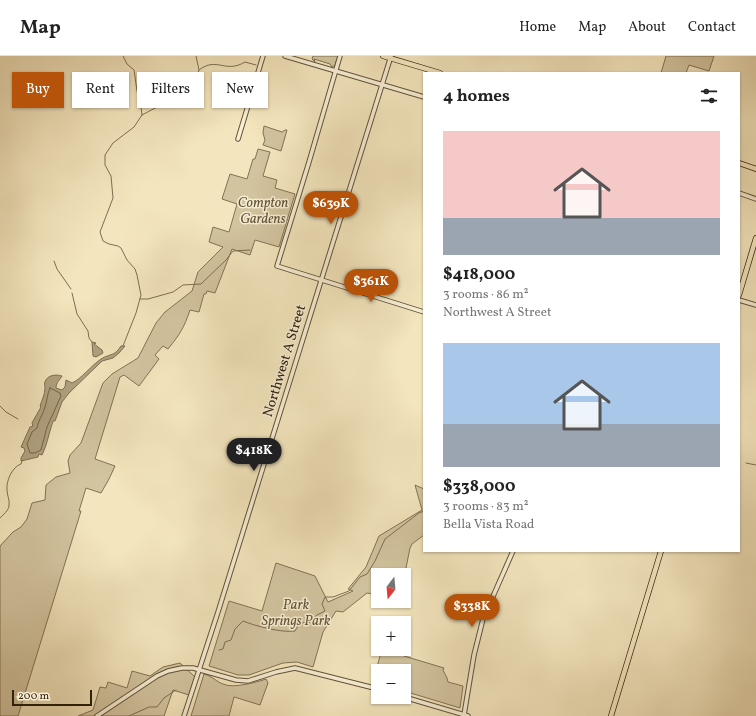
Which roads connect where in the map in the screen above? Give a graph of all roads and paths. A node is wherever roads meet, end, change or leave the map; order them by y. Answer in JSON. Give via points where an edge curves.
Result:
{"nodes":[{"id":1,"x":263,"y":56,"type":"edge"},
{"id":2,"x":285,"y":56,"type":"edge"},
{"id":3,"x":340,"y":56,"type":"edge"},
{"id":4,"x":383,"y":56,"type":"edge"},
{"id":5,"x":391,"y":57,"type":"edge"},
{"id":6,"x":335,"y":70,"type":"junction"},
{"id":7,"x":437,"y":72,"type":"edge"},
{"id":8,"x":382,"y":85,"type":"junction"},
{"id":9,"x":423,"y":97,"type":"edge"},
{"id":10,"x":238,"y":139,"type":"dead end"},
{"id":11,"x":740,"y":163,"type":"edge"},
{"id":12,"x":756,"y":168,"type":"edge"},
{"id":13,"x":740,"y":193,"type":"edge"},
{"id":14,"x":756,"y":198,"type":"edge"},
{"id":15,"x":756,"y":238,"type":"edge"},
{"id":16,"x":322,"y":280,"type":"junction"},
{"id":17,"x":740,"y":292,"type":"edge"},
{"id":18,"x":740,"y":300,"type":"edge"},
{"id":19,"x":756,"y":305,"type":"edge"},
{"id":20,"x":423,"y":312,"type":"edge"},
{"id":21,"x":512,"y":552,"type":"edge"},
{"id":22,"x":661,"y":552,"type":"edge"},
{"id":23,"x":199,"y":669,"type":"junction"},
{"id":24,"x":371,"y":687,"type":"edge"},
{"id":25,"x":411,"y":699,"type":"edge"},
{"id":26,"x":466,"y":715,"type":"edge"},
{"id":27,"x":96,"y":716,"type":"edge"},
{"id":28,"x":184,"y":716,"type":"edge"},
{"id":29,"x":611,"y":716,"type":"edge"}],
"edges":[{"from":1,"to":10,"type":"street"},
{"from":2,"to":6,"type":"street"},
{"from":3,"to":6,"type":"street"},
{"from":4,"to":5,"type":"main road"},
{"from":5,"to":7,"type":"main road"},
{"from":5,"to":8,"type":"street","name":"Northwest A Street"},
{"from":6,"to":8,"type":"street"},
{"from":6,"to":16,"type":"street","via":[[277,266]]},
{"from":8,"to":9,"type":"street"},
{"from":8,"to":16,"type":"street","name":"Northwest A Street"},
{"from":11,"to":12,"type":"main road"},
{"from":13,"to":14,"type":"street"},
{"from":15,"to":17,"type":"main road"},
{"from":16,"to":20,"type":"street"},
{"from":16,"to":23,"type":"street","name":"Northwest A Street"},
{"from":18,"to":19,"type":"street"},
{"from":21,"to":26,"type":"street","via":[[483,620],[474,655]]},
{"from":22,"to":29,"type":"main road"},
{"from":23,"to":24,"type":"street","via":[[243,681],[295,668]]},
{"from":23,"to":27,"type":"street","via":[[182,668],[168,671]]},
{"from":23,"to":28,"type":"street","name":"Northwest A Street"},
{"from":25,"to":26,"type":"street"}]}
